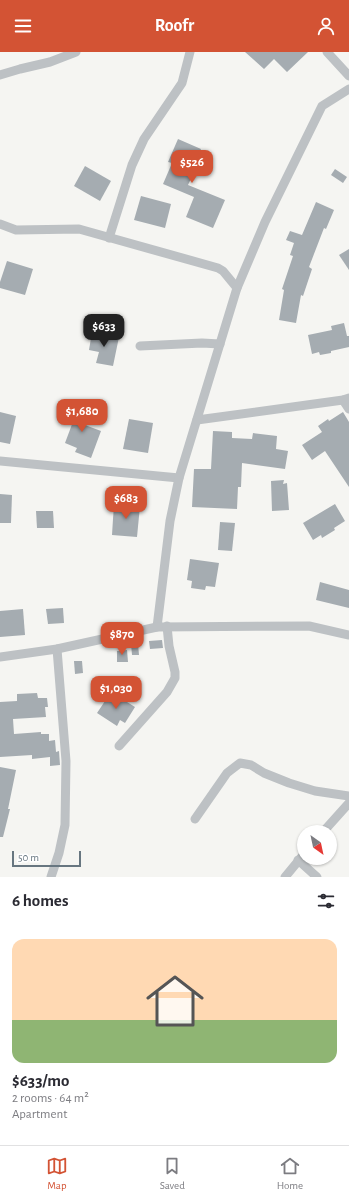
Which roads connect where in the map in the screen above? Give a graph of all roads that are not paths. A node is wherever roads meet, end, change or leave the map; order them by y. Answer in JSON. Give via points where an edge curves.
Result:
{"nodes":[{"id":1,"x":76,"y":52,"type":"edge"},
{"id":2,"x":190,"y":52,"type":"edge"},
{"id":3,"x":327,"y":52,"type":"edge"},
{"id":4,"x":0,"y":75,"type":"edge"},
{"id":5,"x":349,"y":76,"type":"edge"},
{"id":6,"x":349,"y":88,"type":"edge"},
{"id":7,"x":0,"y":224,"type":"edge"},
{"id":8,"x":109,"y":238,"type":"junction"},
{"id":9,"x":238,"y":288,"type":"junction"},
{"id":10,"x":220,"y":344,"type":"junction"},
{"id":11,"x":140,"y":346,"type":"dead end"},
{"id":12,"x":346,"y":399,"type":"edge"},
{"id":13,"x":349,"y":409,"type":"edge"},
{"id":14,"x":197,"y":420,"type":"junction"},
{"id":15,"x":0,"y":461,"type":"edge"},
{"id":16,"x":179,"y":478,"type":"junction"},
{"id":17,"x":167,"y":626,"type":"junction"},
{"id":18,"x":157,"y":627,"type":"junction"},
{"id":19,"x":349,"y":635,"type":"edge"},
{"id":20,"x":57,"y":649,"type":"junction"},
{"id":21,"x":0,"y":657,"type":"edge"},
{"id":22,"x":119,"y":746,"type":"dead end"},
{"id":23,"x":349,"y":796,"type":"edge"},
{"id":24,"x":349,"y":803,"type":"edge"},
{"id":25,"x":195,"y":819,"type":"dead end"},
{"id":26,"x":329,"y":825,"type":"edge"},
{"id":27,"x":297,"y":862,"type":"edge"},
{"id":28,"x":307,"y":865,"type":"edge"},
{"id":29,"x":51,"y":877,"type":"edge"},
{"id":30,"x":285,"y":877,"type":"edge"},
{"id":31,"x":317,"y":877,"type":"edge"}],
"edges":[{"from":1,"to":4,"type":"street","via":[[50,62]]},
{"from":2,"to":8,"type":"street","via":[[182,83],[144,139],[132,165]]},
{"from":3,"to":5,"type":"street"},
{"from":6,"to":9,"type":"street","via":[[322,106],[265,222]]},
{"from":7,"to":8,"type":"street","via":[[16,230],[79,229]]},
{"from":8,"to":9,"type":"street","via":[[218,268]]},
{"from":9,"to":10,"type":"street"},
{"from":10,"to":11,"type":"street"},
{"from":10,"to":14,"type":"street"},
{"from":12,"to":13,"type":"street"},
{"from":12,"to":14,"type":"street"},
{"from":14,"to":16,"type":"street"},
{"from":15,"to":16,"type":"street"},
{"from":16,"to":18,"type":"street","via":[[170,521]]},
{"from":17,"to":18,"type":"street"},
{"from":17,"to":19,"type":"street","via":[[309,626]]},
{"from":17,"to":22,"type":"street","via":[[175,678],[167,692]]},
{"from":18,"to":20,"type":"street"},
{"from":20,"to":21,"type":"street"},
{"from":20,"to":29,"type":"street","via":[[66,760],[65,825],[60,853]]},
{"from":23,"to":25,"type":"street","via":[[315,791],[240,763],[227,773]]},
{"from":24,"to":26,"type":"street"},
{"from":27,"to":30,"type":"street"},
{"from":28,"to":31,"type":"street"}]}
